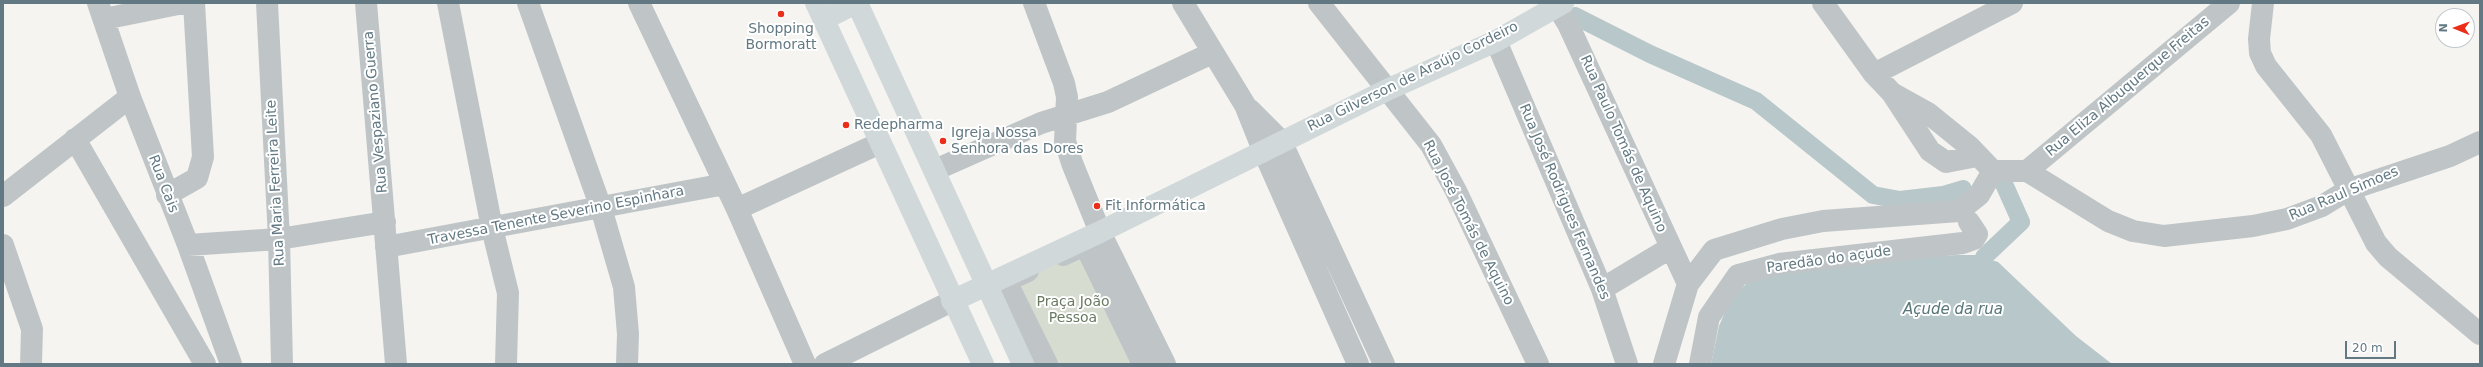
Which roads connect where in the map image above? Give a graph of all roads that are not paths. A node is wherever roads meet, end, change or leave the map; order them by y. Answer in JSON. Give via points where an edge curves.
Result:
{"nodes":[{"id":1,"x":183,"y":3,"type":"edge"},
{"id":2,"x":194,"y":3,"type":"edge"},
{"id":3,"x":267,"y":3,"type":"edge"},
{"id":4,"x":366,"y":3,"type":"edge"},
{"id":5,"x":448,"y":3,"type":"edge"},
{"id":6,"x":528,"y":3,"type":"edge"},
{"id":7,"x":639,"y":3,"type":"edge"},
{"id":8,"x":856,"y":3,"type":"edge"},
{"id":9,"x":1034,"y":3,"type":"edge"},
{"id":10,"x":1183,"y":3,"type":"edge"},
{"id":11,"x":1319,"y":3,"type":"edge"},
{"id":12,"x":1823,"y":3,"type":"edge"},
{"id":13,"x":2012,"y":3,"type":"edge"},
{"id":14,"x":2229,"y":3,"type":"edge"},
{"id":15,"x":2263,"y":3,"type":"edge"},
{"id":16,"x":1557,"y":4,"type":"edge"},
{"id":17,"x":101,"y":11,"type":"edge"},
{"id":18,"x":820,"y":11,"type":"edge"},
{"id":19,"x":1496,"y":40,"type":"junction"},
{"id":20,"x":1212,"y":53,"type":"junction"},
{"id":21,"x":1874,"y":74,"type":"junction"},
{"id":22,"x":1388,"y":89,"type":"junction"},
{"id":23,"x":1892,"y":93,"type":"junction"},
{"id":24,"x":130,"y":97,"type":"junction"},
{"id":25,"x":1065,"y":115,"type":"junction"},
{"id":26,"x":75,"y":139,"type":"junction"},
{"id":27,"x":2480,"y":142,"type":"edge"},
{"id":28,"x":880,"y":143,"type":"junction"},
{"id":29,"x":1272,"y":145,"type":"junction"},
{"id":30,"x":1985,"y":164,"type":"junction"},
{"id":31,"x":935,"y":170,"type":"junction"},
{"id":32,"x":2027,"y":172,"type":"junction"},
{"id":33,"x":725,"y":184,"type":"junction"},
{"id":34,"x":2348,"y":190,"type":"junction"},
{"id":35,"x":3,"y":196,"type":"edge"},
{"id":36,"x":167,"y":196,"type":"junction"},
{"id":37,"x":601,"y":208,"type":"junction"},
{"id":38,"x":737,"y":209,"type":"junction"},
{"id":39,"x":385,"y":222,"type":"junction"},
{"id":40,"x":1969,"y":222,"type":"dead end"},
{"id":41,"x":492,"y":228,"type":"junction"},
{"id":42,"x":1100,"y":232,"type":"junction"},
{"id":43,"x":279,"y":238,"type":"junction"},
{"id":44,"x":3,"y":245,"type":"edge"},
{"id":45,"x":188,"y":245,"type":"junction"},
{"id":46,"x":386,"y":248,"type":"junction"},
{"id":47,"x":1670,"y":248,"type":"junction"},
{"id":48,"x":986,"y":284,"type":"junction"},
{"id":49,"x":1688,"y":284,"type":"junction"},
{"id":50,"x":1602,"y":289,"type":"junction"},
{"id":51,"x":952,"y":301,"type":"junction"},
{"id":52,"x":2480,"y":334,"type":"edge"},
{"id":53,"x":830,"y":363,"type":"edge"},
{"id":54,"x":31,"y":364,"type":"edge"},
{"id":55,"x":205,"y":364,"type":"edge"},
{"id":56,"x":231,"y":364,"type":"edge"},
{"id":57,"x":282,"y":364,"type":"edge"},
{"id":58,"x":396,"y":364,"type":"edge"},
{"id":59,"x":506,"y":364,"type":"edge"},
{"id":60,"x":627,"y":364,"type":"edge"},
{"id":61,"x":805,"y":364,"type":"edge"},
{"id":62,"x":983,"y":364,"type":"edge"},
{"id":63,"x":1023,"y":364,"type":"edge"},
{"id":64,"x":1047,"y":364,"type":"edge"},
{"id":65,"x":1144,"y":364,"type":"edge"},
{"id":66,"x":1165,"y":364,"type":"edge"},
{"id":67,"x":1358,"y":364,"type":"edge"},
{"id":68,"x":1384,"y":364,"type":"edge"},
{"id":69,"x":1538,"y":364,"type":"edge"},
{"id":70,"x":1628,"y":364,"type":"edge"},
{"id":71,"x":1664,"y":364,"type":"edge"},
{"id":72,"x":1700,"y":364,"type":"edge"}],
"edges":[{"from":1,"to":17,"type":"street"},
{"from":2,"to":36,"type":"street","via":[[203,157],[198,178]]},
{"from":3,"to":43,"type":"street","name":"Rua Maria Ferreira Leite"},
{"from":4,"to":39,"type":"street","name":"Rua Vespaziano Guerra"},
{"from":5,"to":41,"type":"street"},
{"from":6,"to":37,"type":"street"},
{"from":7,"to":33,"type":"street"},
{"from":8,"to":18,"type":"main road"},
{"from":8,"to":31,"type":"main road"},
{"from":9,"to":25,"type":"street","via":[[1064,84],[1067,97]]},
{"from":10,"to":20,"type":"street"},
{"from":11,"to":22,"type":"street","name":"Rua José Tomás de Aquino"},
{"from":12,"to":21,"type":"street"},
{"from":13,"to":21,"type":"street"},
{"from":14,"to":32,"type":"street","name":"Rua Eliza Albuquerque Freitas"},
{"from":15,"to":34,"type":"street","via":[[2260,53],[2271,75],[2312,121],[2335,158]]},
{"from":16,"to":19,"type":"main road","name":"Rua Gilverson de Araújo Cordeiro"},
{"from":16,"to":47,"type":"street","name":"Rua Paulo Tomás de Aquino"},
{"from":17,"to":24,"type":"street","name":"Rua Cais"},
{"from":18,"to":28,"type":"main road"},
{"from":19,"to":22,"type":"main road","name":"Rua Gilverson de Araújo Cordeiro"},
{"from":19,"to":50,"type":"street","name":"Rua José Rodrigues Fernandes"},
{"from":20,"to":25,"type":"street","via":[[1108,102]]},
{"from":20,"to":29,"type":"street"},
{"from":21,"to":23,"type":"street"},
{"from":22,"to":29,"type":"main road","name":"Rua Gilverson de Araújo Cordeiro"},
{"from":22,"to":69,"type":"street","name":"Rua José Tomás de Aquino","via":[[1431,145],[1456,191]]},
{"from":23,"to":30,"type":"street","via":[[1928,113],[1970,147]]},
{"from":23,"to":30,"type":"street","via":[[1934,155],[1950,162]]},
{"from":24,"to":26,"type":"street"},
{"from":24,"to":36,"type":"street","name":"Rua Cais"},
{"from":25,"to":31,"type":"street"},
{"from":25,"to":42,"type":"street","via":[[1065,140]]},
{"from":26,"to":35,"type":"street"},
{"from":26,"to":55,"type":"street"},
{"from":27,"to":34,"type":"street","name":"Rua Raul Simoes","via":[[2450,156]]},
{"from":28,"to":38,"type":"street"},
{"from":28,"to":51,"type":"main road"},
{"from":29,"to":42,"type":"main road","name":"Rua Gilverson de Araújo Cordeiro"},
{"from":29,"to":67,"type":"street"},
{"from":29,"to":68,"type":"street"},
{"from":30,"to":32,"type":"street"},
{"from":30,"to":49,"type":"street","via":[[1979,195],[1959,211],[1823,221],[1782,229],[1714,250]]},
{"from":31,"to":48,"type":"main road"},
{"from":32,"to":34,"type":"street","name":"Rua Raul Simoes","via":[[2133,232],[2178,235],[2287,219],[2335,200]]},
{"from":33,"to":37,"type":"street","name":"Travessa Tenente Severino Espinhara"},
{"from":33,"to":38,"type":"street"},
{"from":34,"to":52,"type":"street","via":[[2366,226],[2388,257]]},
{"from":36,"to":45,"type":"street","name":"Rua Cais"},
{"from":37,"to":41,"type":"street","name":"Travessa Tenente Severino Espinhara"},
{"from":37,"to":60,"type":"street","via":[[624,287],[628,334]]},
{"from":38,"to":61,"type":"street"},
{"from":39,"to":43,"type":"street"},
{"from":39,"to":46,"type":"street","name":"Rua Vespaziano Guerra"},
{"from":40,"to":72,"type":"street","name":"Paredão do açude","via":[[1976,234],[1974,239],[1963,243],[1779,264],[1738,275],[1709,317]]},
{"from":41,"to":46,"type":"street","name":"Travessa Tenente Severino Espinhara"},
{"from":41,"to":59,"type":"street","via":[[508,293]]},
{"from":42,"to":48,"type":"main road","name":"Rua Gilverson de Araújo Cordeiro"},
{"from":42,"to":66,"type":"street"},
{"from":43,"to":45,"type":"street"},
{"from":43,"to":57,"type":"street","name":"Rua Maria Ferreira Leite"},
{"from":44,"to":54,"type":"street","via":[[32,329]]},
{"from":45,"to":56,"type":"street","name":"Rua Cais"},
{"from":46,"to":58,"type":"street","name":"Rua Vespaziano Guerra"},
{"from":47,"to":49,"type":"street","name":"Rua Paulo Tomás de Aquino"},
{"from":47,"to":50,"type":"street"},
{"from":48,"to":51,"type":"main road","name":"Rua Gilverson de Araújo Cordeiro"},
{"from":48,"to":63,"type":"main road"},
{"from":49,"to":71,"type":"street"},
{"from":50,"to":70,"type":"street","name":"Rua José Rodrigues Fernandes"},
{"from":51,"to":53,"type":"street"},
{"from":51,"to":62,"type":"main road"},
{"from":64,"to":65,"type":"street","via":[[1006,281],[1085,245]]}]}
